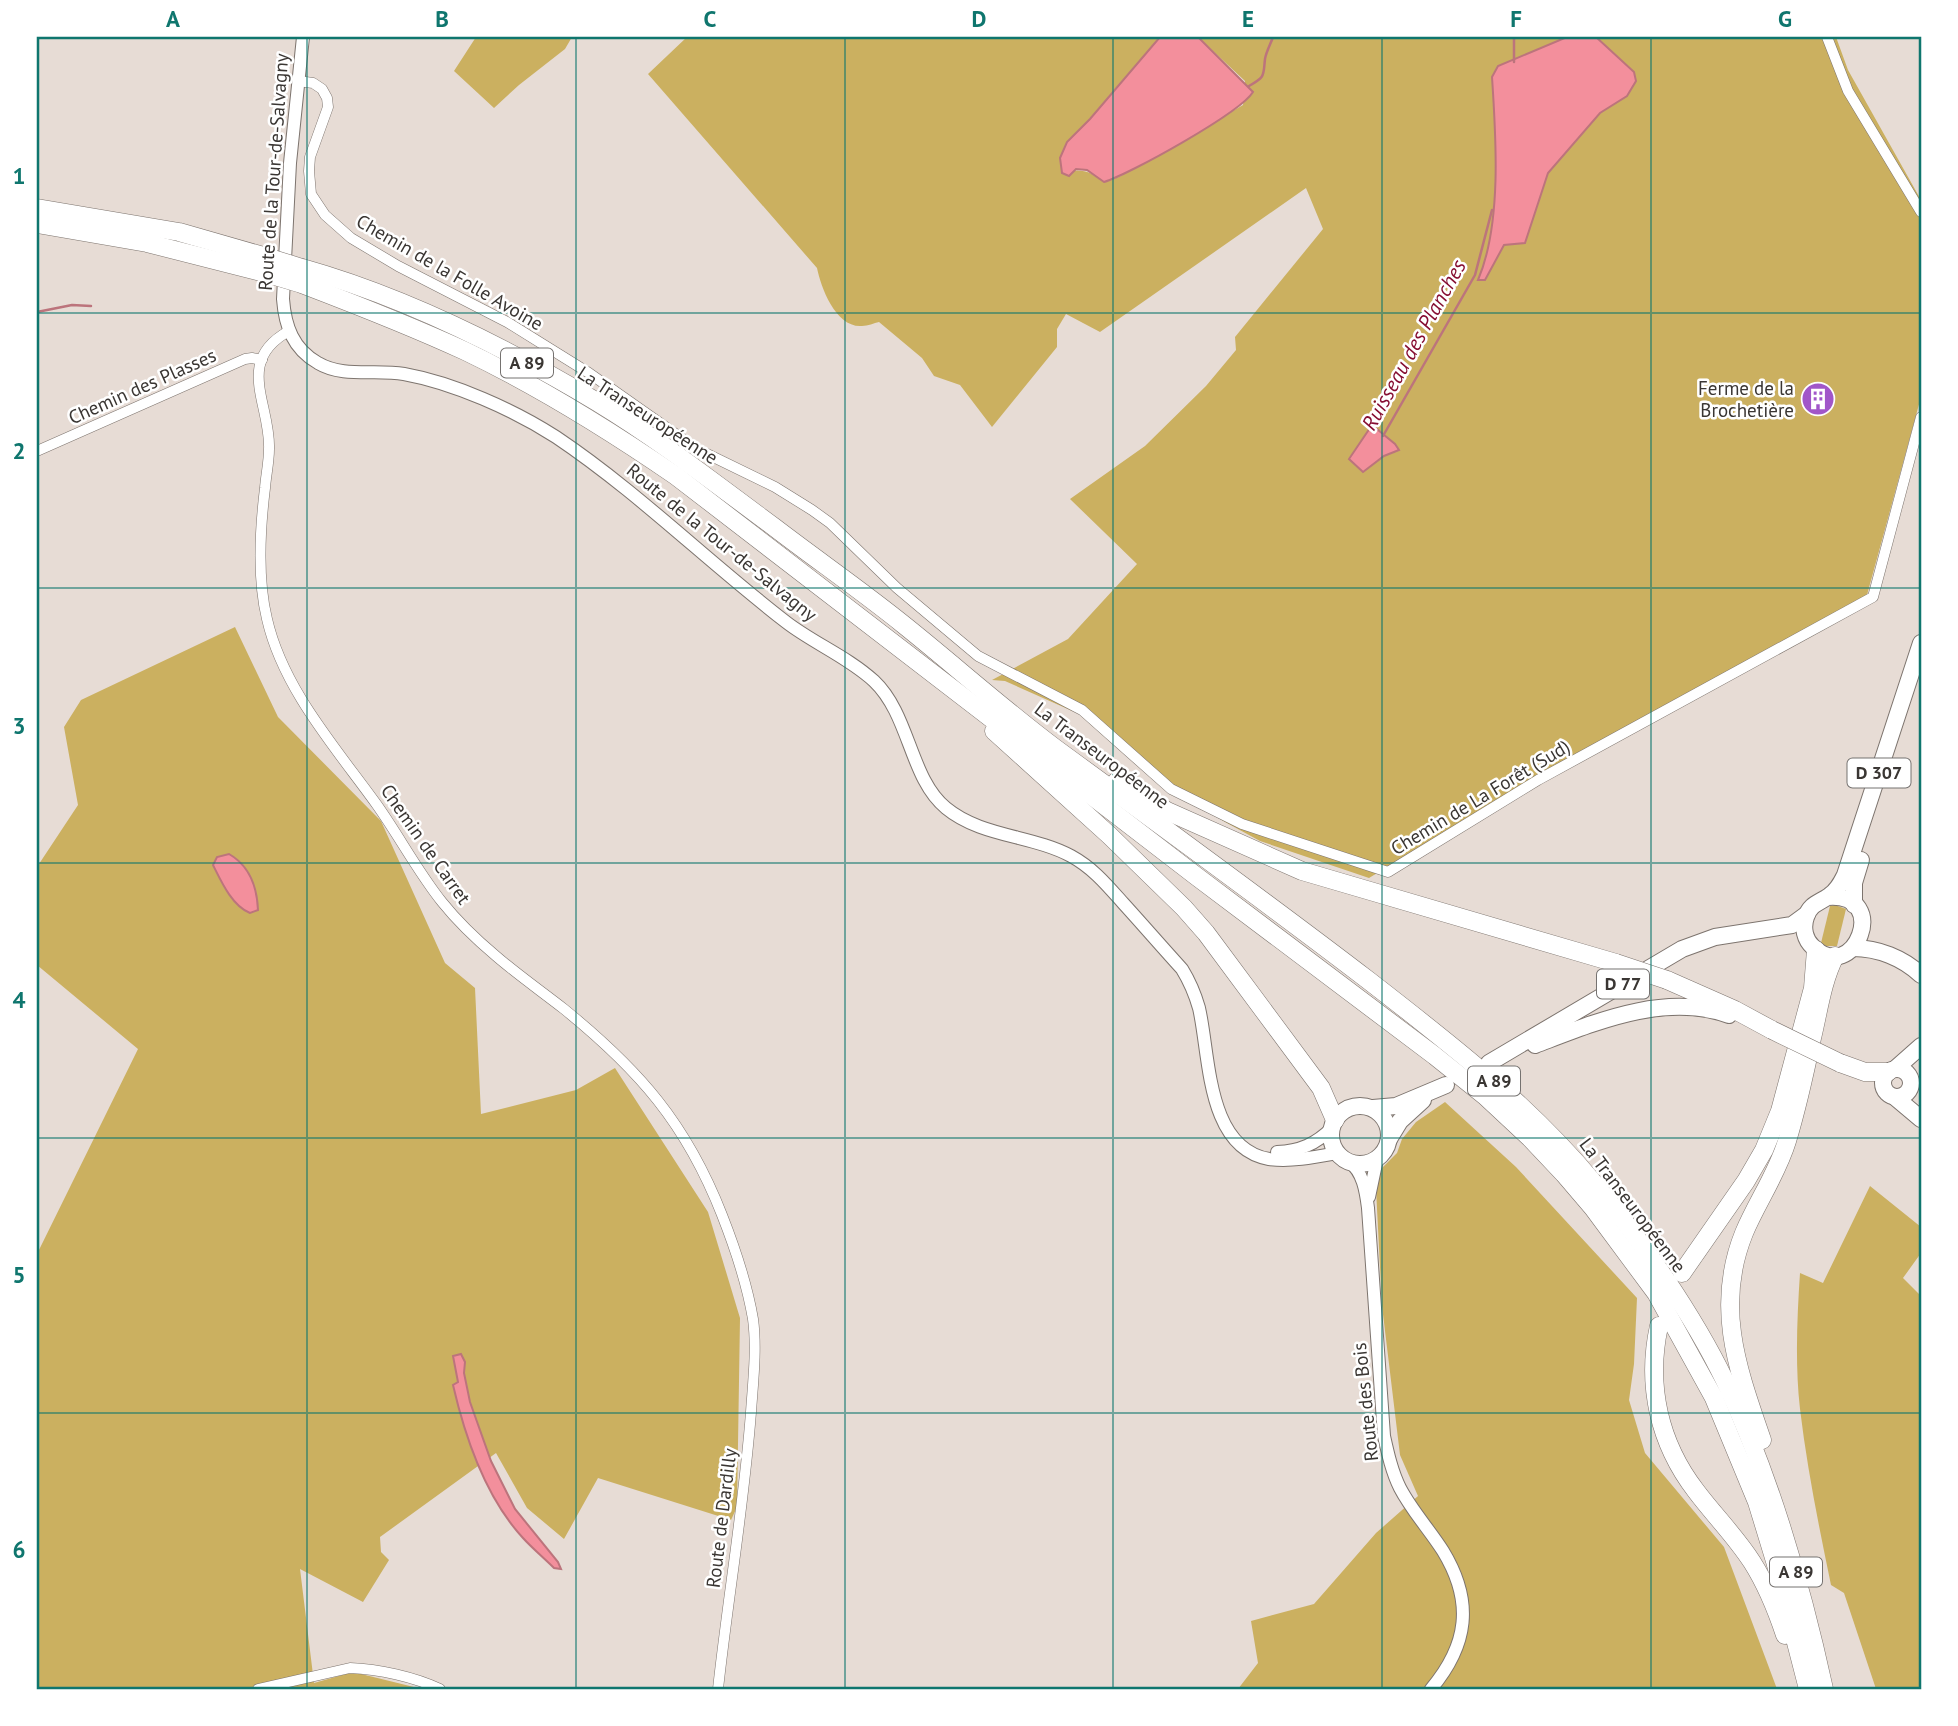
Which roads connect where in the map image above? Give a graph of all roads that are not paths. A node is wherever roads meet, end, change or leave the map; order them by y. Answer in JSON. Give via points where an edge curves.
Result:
{"nodes":[{"id":1,"x":303,"y":37,"type":"edge"},
{"id":2,"x":1827,"y":37,"type":"edge"},
{"id":3,"x":298,"y":82,"type":"junction"},
{"id":4,"x":37,"y":208,"type":"edge"},
{"id":5,"x":1921,"y":212,"type":"edge"},
{"id":6,"x":37,"y":224,"type":"edge"},
{"id":7,"x":268,"y":265,"type":"junction"},
{"id":8,"x":302,"y":276,"type":"junction"},
{"id":9,"x":289,"y":331,"type":"junction"},
{"id":10,"x":262,"y":360,"type":"junction"},
{"id":11,"x":1921,"y":417,"type":"edge"},
{"id":12,"x":37,"y":451,"type":"edge"},
{"id":13,"x":897,"y":588,"type":"joint"},
{"id":14,"x":1921,"y":643,"type":"edge"},
{"id":15,"x":1921,"y":677,"type":"edge"},
{"id":16,"x":983,"y":710,"type":"junction"},
{"id":17,"x":1047,"y":742,"type":"junction"},
{"id":18,"x":1828,"y":897,"type":"junction"},
{"id":19,"x":1854,"y":905,"type":"junction"},
{"id":20,"x":1807,"y":914,"type":"junction"},
{"id":21,"x":1863,"y":924,"type":"junction"},
{"id":22,"x":1751,"y":932,"type":"junction"},
{"id":23,"x":1812,"y":946,"type":"junction"},
{"id":24,"x":1853,"y":948,"type":"junction"},
{"id":25,"x":1835,"y":956,"type":"junction"},
{"id":26,"x":1921,"y":964,"type":"edge"},
{"id":27,"x":1921,"y":975,"type":"edge"},
{"id":28,"x":1771,"y":1032,"type":"junction"},
{"id":29,"x":1921,"y":1046,"type":"edge"},
{"id":30,"x":1921,"y":1057,"type":"edge"},
{"id":31,"x":1891,"y":1082,"type":"junction"},
{"id":32,"x":1911,"y":1084,"type":"junction"},
{"id":33,"x":1921,"y":1105,"type":"edge"},
{"id":34,"x":1373,"y":1108,"type":"junction"},
{"id":35,"x":1921,"y":1119,"type":"edge"},
{"id":36,"x":1334,"y":1124,"type":"junction"},
{"id":37,"x":1237,"y":1139,"type":"junction"},
{"id":38,"x":1389,"y":1139,"type":"junction"},
{"id":39,"x":1343,"y":1158,"type":"junction"},
{"id":40,"x":1377,"y":1159,"type":"junction"},
{"id":41,"x":1368,"y":1208,"type":"junction"},
{"id":42,"x":1682,"y":1273,"type":"dead end"},
{"id":43,"x":1659,"y":1326,"type":"dead end"},
{"id":44,"x":754,"y":1350,"type":"joint"},
{"id":45,"x":1771,"y":1494,"type":"junction"},
{"id":46,"x":258,"y":1689,"type":"edge"},
{"id":47,"x":440,"y":1689,"type":"edge"},
{"id":48,"x":718,"y":1689,"type":"edge"},
{"id":49,"x":1431,"y":1689,"type":"edge"},
{"id":50,"x":1806,"y":1689,"type":"edge"},
{"id":51,"x":1824,"y":1689,"type":"edge"}],
"edges":[{"from":1,"to":3,"type":"street","name":"Route de la Tour-de-Salvagny"},
{"from":2,"to":5,"type":"street","via":[[1848,91]]},
{"from":3,"to":9,"type":"street","name":"Route de la Tour-de-Salvagny","via":[[283,299]]},
{"from":3,"to":13,"type":"street","name":"Chemin de la Folle Avoine","via":[[313,83],[327,98],[310,157],[309,179],[317,206],[341,230],[378,255],[507,322],[697,449],[813,510]]},
{"from":4,"to":7,"type":"highway","name":"La Transeuropéenne","number":"A 89","via":[[179,232]]},
{"from":6,"to":7,"type":"highway","name":"La Transeuropéenne","number":"A 89"},
{"from":7,"to":8,"type":"highway","name":"La Transeuropéenne","number":"A 89","bridge":true},
{"from":8,"to":16,"type":"highway","name":"La Transeuropéenne","number":"A 89","via":[[511,375],[626,442]]},
{"from":8,"to":17,"type":"highway","name":"La Transeuropéenne","number":"A 89","via":[[354,285],[428,314],[598,402],[898,620]]},
{"from":9,"to":10,"type":"street","via":[[269,344]]},
{"from":9,"to":37,"type":"street","name":"Route de la Tour-de-Salvagny","via":[[305,354],[329,369],[416,377],[453,388],[544,429],[599,466],[787,623],[873,681],[896,710],[920,769],[943,806],[966,821],[1061,851],[1085,865],[1182,969],[1199,1011],[1219,1115]]},
{"from":10,"to":12,"type":"street","name":"Chemin des Plasses","via":[[244,359]]},
{"from":10,"to":44,"type":"street","name":"Chemin de Carret","via":[[258,380],[270,447],[264,490],[263,582],[267,620],[296,691],[441,901],[501,961],[615,1053],[672,1117],[693,1151],[735,1250],[753,1322]]},
{"from":11,"to":13,"type":"street","name":"Chemin de La Forêt (Sud)","via":[[1873,597],[1516,792],[1388,872],[1242,824],[1171,789],[1082,710],[978,656]]},
{"from":14,"to":18,"type":"main road","number":"D 307","via":[[1851,859],[1838,888]]},
{"from":15,"to":19,"type":"main road","number":"D 307","via":[[1854,883]]},
{"from":16,"to":36,"type":"highway","via":[[996,734],[1109,835],[1206,933],[1321,1088]]},
{"from":16,"to":50,"type":"highway","name":"La Transeuropéenne","number":"A 89","via":[[1485,1096],[1531,1138],[1593,1208],[1656,1293],[1714,1398],[1776,1561]]},
{"from":17,"to":28,"type":"highway","bridge":true,"via":[[1072,752],[1167,811],[1302,871],[1616,962],[1724,1005]]},
{"from":17,"to":45,"type":"highway","name":"La Transeuropéenne","number":"A 89","via":[[1454,1047],[1546,1130],[1594,1184],[1684,1310],[1723,1376]]},
{"from":18,"to":19,"type":"main road"},
{"from":18,"to":20,"type":"main road"},
{"from":19,"to":21,"type":"main road"},
{"from":20,"to":22,"type":"main road","number":"D 77","via":[[1792,925]]},
{"from":20,"to":23,"type":"main road","via":[[1804,930]]},
{"from":21,"to":24,"type":"main road"},
{"from":21,"to":26,"type":"main road","via":[[1885,945]]},
{"from":22,"to":23,"type":"main road","number":"D 77","via":[[1782,934]]},
{"from":22,"to":28,"type":"main road","number":"D 77","via":[[1716,937],[1682,950],[1496,1060],[1576,1030],[1663,1006],[1713,1009]]},
{"from":23,"to":25,"type":"main road"},
{"from":23,"to":42,"type":"highway","via":[[1813,988],[1780,1111],[1746,1181]]},
{"from":24,"to":25,"type":"main road"},
{"from":24,"to":27,"type":"main road","via":[[1898,959]]},
{"from":25,"to":45,"type":"highway","via":[[1824,982],[1787,1143],[1732,1269],[1731,1336],[1772,1469]]},
{"from":28,"to":31,"type":"highway","bridge":true,"via":[[1838,1065]]},
{"from":29,"to":31,"type":"main road"},
{"from":30,"to":32,"type":"main road"},
{"from":31,"to":32,"type":"main road","via":[[1906,1072]]},
{"from":31,"to":32,"type":"main road","via":[[1905,1096]]},
{"from":31,"to":35,"type":"main road"},
{"from":32,"to":33,"type":"main road"},
{"from":34,"to":36,"type":"main road","via":[[1348,1108]]},
{"from":34,"to":38,"type":"main road","via":[[1386,1121]]},
{"from":34,"to":38,"type":"main road","via":[[1396,1106],[1440,1089],[1400,1121]]},
{"from":36,"to":37,"type":"street","via":[[1320,1140],[1290,1151],[1268,1151]]},
{"from":36,"to":39,"type":"main road","via":[[1331,1137]]},
{"from":37,"to":39,"type":"street","name":"Route de la Tour-de-Salvagny","via":[[1256,1155],[1268,1158]]},
{"from":38,"to":40,"type":"main road"},
{"from":39,"to":40,"type":"main road","via":[[1360,1164]]},
{"from":39,"to":41,"type":"street","name":"Route des Bois","via":[[1361,1176]]},
{"from":40,"to":41,"type":"street","name":"Route des Bois"},
{"from":41,"to":49,"type":"street","name":"Route des Bois","via":[[1388,1457],[1400,1487],[1451,1565],[1463,1606],[1461,1641],[1448,1669]]},
{"from":43,"to":50,"type":"highway","via":[[1654,1391],[1668,1445],[1694,1488],[1753,1563]]},
{"from":44,"to":48,"type":"street","name":"Route de Dardilly","via":[[744,1486]]},
{"from":45,"to":51,"type":"highway","name":"La Transeuropéenne","number":"A 89","via":[[1804,1602]]},
{"from":46,"to":47,"type":"street","via":[[350,1668]]}]}
